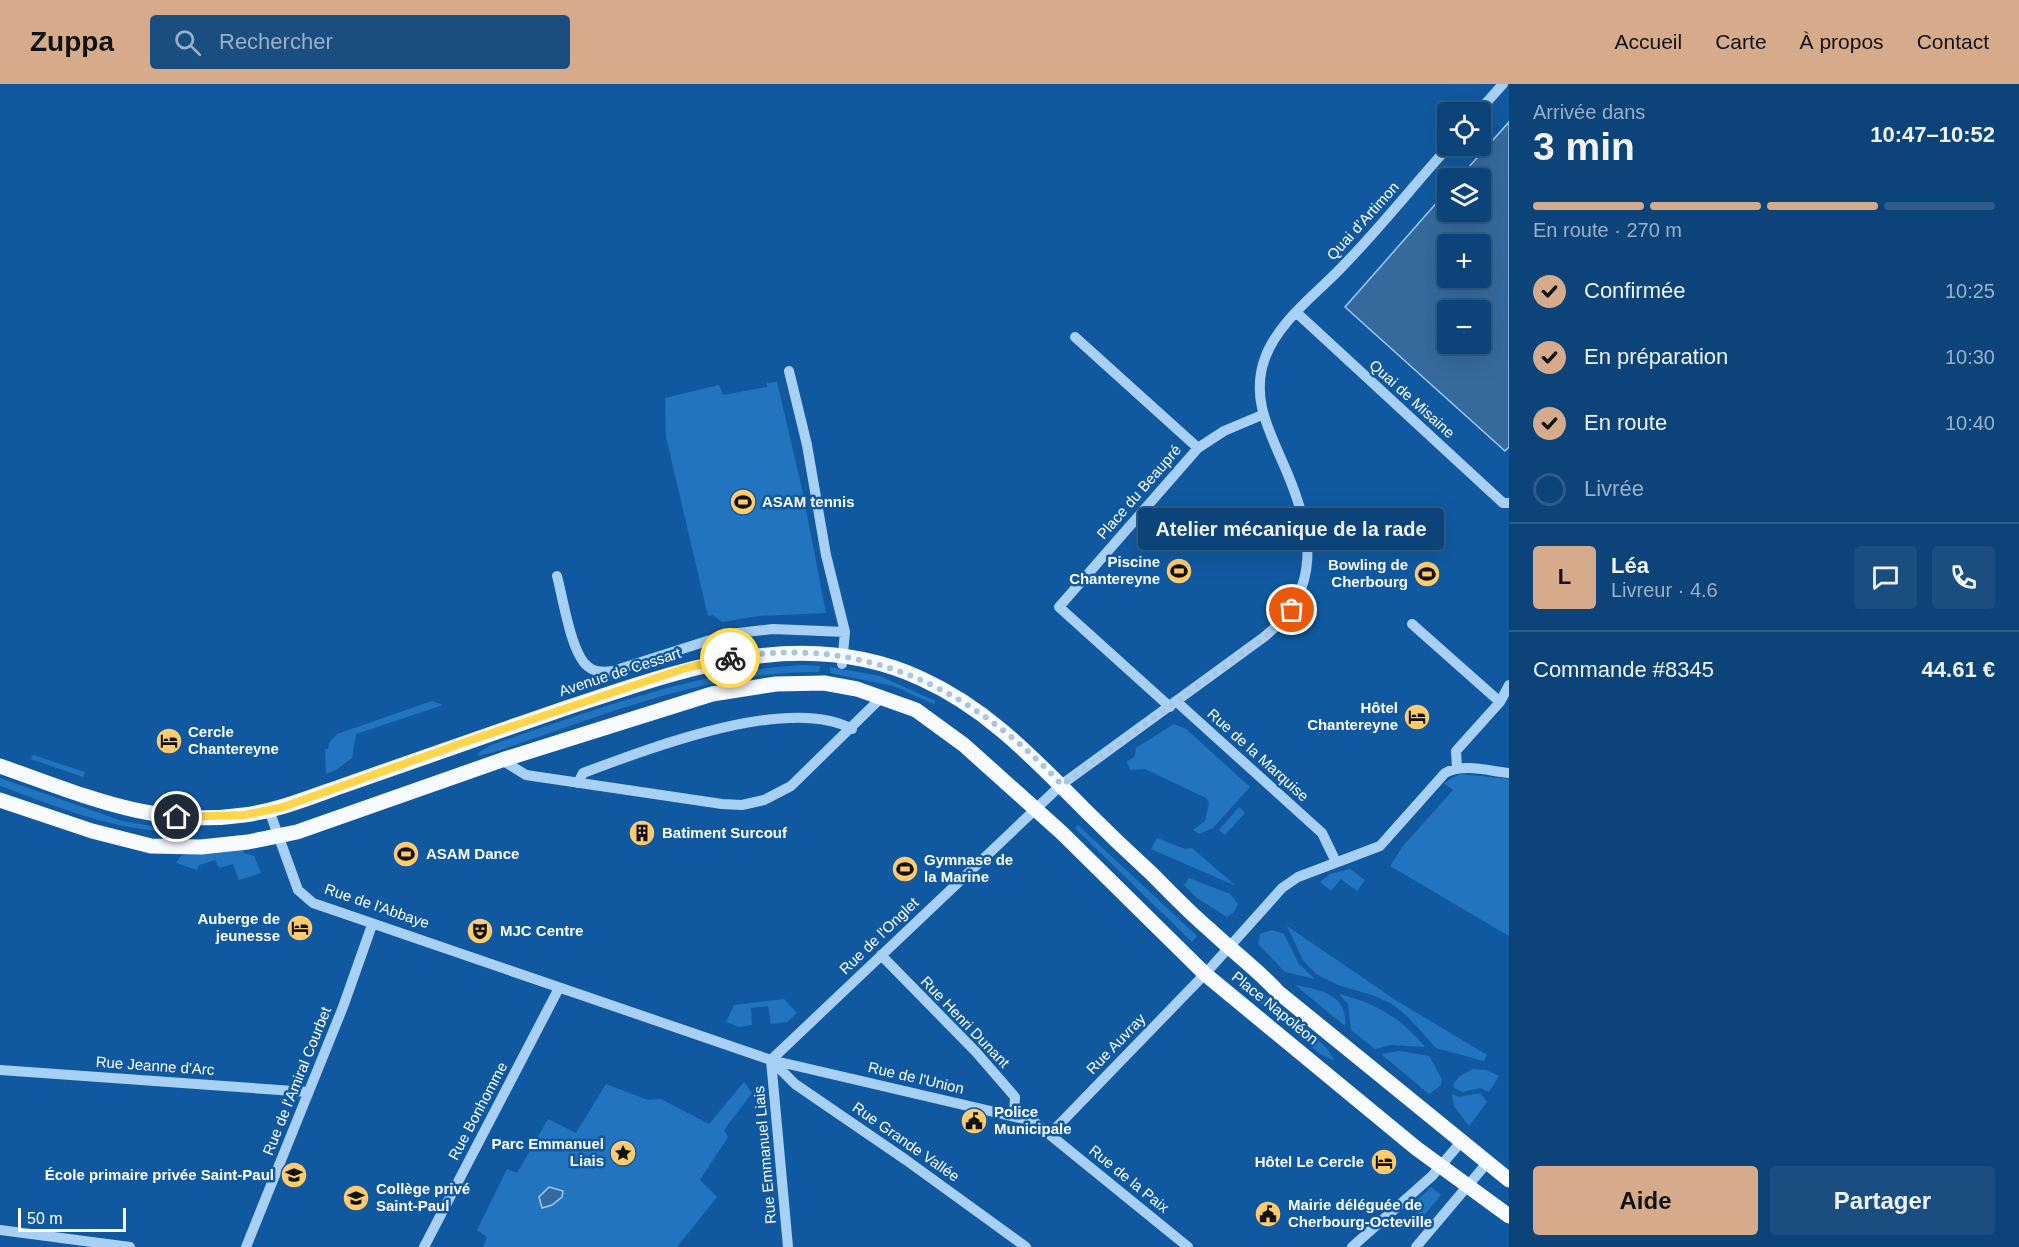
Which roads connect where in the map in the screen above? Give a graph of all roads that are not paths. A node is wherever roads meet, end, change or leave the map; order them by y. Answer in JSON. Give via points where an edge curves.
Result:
{"nodes":[{"id":1,"x":1503,"y":84,"type":"edge"},
{"id":2,"x":1487,"y":102,"type":"edge"},
{"id":3,"x":1440,"y":156,"type":"edge"},
{"id":4,"x":1297,"y":313,"type":"junction"},
{"id":5,"x":1075,"y":337,"type":"dead end"},
{"id":6,"x":789,"y":371,"type":"dead end"},
{"id":7,"x":1262,"y":415,"type":"junction"},
{"id":8,"x":1198,"y":447,"type":"junction"},
{"id":9,"x":1509,"y":503,"type":"edge"},
{"id":10,"x":557,"y":576,"type":"dead end"},
{"id":11,"x":1412,"y":624,"type":"dead end"},
{"id":12,"x":845,"y":632,"type":"junction"},
{"id":13,"x":842,"y":660,"type":"junction"},
{"id":14,"x":1509,"y":685,"type":"edge"},
{"id":15,"x":883,"y":696,"type":"junction"},
{"id":16,"x":1500,"y":702,"type":"junction"},
{"id":17,"x":1173,"y":704,"type":"junction"},
{"id":18,"x":852,"y":729,"type":"junction"},
{"id":19,"x":502,"y":760,"type":"junction"},
{"id":20,"x":0,"y":766,"type":"edge"},
{"id":21,"x":1457,"y":768,"type":"junction"},
{"id":22,"x":1509,"y":773,"type":"edge"},
{"id":23,"x":578,"y":783,"type":"junction"},
{"id":24,"x":1062,"y":785,"type":"junction"},
{"id":25,"x":0,"y":800,"type":"edge"},
{"id":26,"x":1035,"y":808,"type":"junction"},
{"id":27,"x":269,"y":810,"type":"junction"},
{"id":28,"x":278,"y":838,"type":"junction"},
{"id":29,"x":1336,"y":862,"type":"junction"},
{"id":30,"x":372,"y":925,"type":"junction"},
{"id":31,"x":1229,"y":947,"type":"junction"},
{"id":32,"x":881,"y":955,"type":"junction"},
{"id":33,"x":1204,"y":974,"type":"junction"},
{"id":34,"x":559,"y":988,"type":"junction"},
{"id":35,"x":771,"y":1060,"type":"junction"},
{"id":36,"x":0,"y":1071,"type":"edge"},
{"id":37,"x":308,"y":1092,"type":"junction"},
{"id":38,"x":1014,"y":1115,"type":"junction"},
{"id":39,"x":1050,"y":1134,"type":"junction"},
{"id":40,"x":1461,"y":1142,"type":"junction"},
{"id":41,"x":1486,"y":1163,"type":"junction"},
{"id":42,"x":1440,"y":1167,"type":"junction"},
{"id":43,"x":1509,"y":1180,"type":"edge"},
{"id":44,"x":1467,"y":1186,"type":"junction"},
{"id":45,"x":1509,"y":1216,"type":"edge"},
{"id":46,"x":0,"y":1230,"type":"edge"},
{"id":47,"x":130,"y":1247,"type":"edge"},
{"id":48,"x":246,"y":1247,"type":"edge"},
{"id":49,"x":424,"y":1247,"type":"edge"},
{"id":50,"x":788,"y":1247,"type":"edge"},
{"id":51,"x":1026,"y":1247,"type":"edge"},
{"id":52,"x":1188,"y":1247,"type":"edge"},
{"id":53,"x":1352,"y":1247,"type":"edge"},
{"id":54,"x":1416,"y":1247,"type":"edge"}],
"edges":[{"from":1,"to":2,"type":"street"},
{"from":3,"to":4,"type":"street","name":"Quai d’Artimon"},
{"from":4,"to":7,"type":"street","via":[[1276,336],[1264,359],[1259,388]]},
{"from":4,"to":9,"type":"street","name":"Quai de Misaine","via":[[1503,503]]},
{"from":5,"to":8,"type":"street"},
{"from":6,"to":12,"type":"street"},
{"from":7,"to":8,"type":"street","via":[[1224,430]]},
{"from":7,"to":17,"type":"street","via":[[1287,472],[1302,520],[1308,552],[1307,576],[1292,610],[1276,627]]},
{"from":8,"to":17,"type":"street","name":"Place du Beaupré","via":[[1059,607]]},
{"from":10,"to":12,"type":"street","via":[[576,651],[583,662],[597,671],[613,671],[729,634],[773,629]]},
{"from":11,"to":16,"type":"street"},
{"from":12,"to":13,"type":"street"},
{"from":13,"to":24,"type":"main road","name":"Avenue de Cessart","via":[[895,668],[947,692],[996,725]]},
{"from":13,"to":27,"type":"main road","name":"Avenue de Cessart","via":[[774,654],[686,668]]},
{"from":14,"to":16,"type":"street"},
{"from":15,"to":18,"type":"street"},
{"from":15,"to":19,"type":"main road","via":[[824,683],[728,690]]},
{"from":15,"to":26,"type":"main road","via":[[940,726]]},
{"from":16,"to":21,"type":"street","via":[[1456,750]]},
{"from":17,"to":24,"type":"street","name":"Rue de l'Onglet"},
{"from":17,"to":29,"type":"street","name":"Rue de la Marquise","via":[[1322,833]]},
{"from":18,"to":23,"type":"street","via":[[839,722],[808,719],[743,723],[695,734],[618,760],[583,773]]},
{"from":18,"to":23,"type":"street","via":[[790,787],[742,805]]},
{"from":19,"to":23,"type":"street","via":[[526,775]]},
{"from":19,"to":28,"type":"main road"},
{"from":20,"to":27,"type":"main road","via":[[145,814],[212,817]]},
{"from":21,"to":22,"type":"street"},
{"from":21,"to":29,"type":"street","name":"Rue Auvray","via":[[1444,773],[1380,846]]},
{"from":24,"to":26,"type":"street","name":"Rue de l'Onglet"},
{"from":24,"to":31,"type":"main road","name":"Place Napoléon"},
{"from":25,"to":28,"type":"main road","via":[[151,846],[201,847]]},
{"from":26,"to":32,"type":"street","name":"Rue de l'Onglet"},
{"from":26,"to":33,"type":"main road","name":"Place Napoléon"},
{"from":27,"to":28,"type":"street","name":"Rue de l'Abbaye"},
{"from":28,"to":30,"type":"street","name":"Rue de l'Abbaye","via":[[303,897]]},
{"from":29,"to":31,"type":"street","name":"Rue Auvray","via":[[1282,888]]},
{"from":30,"to":34,"type":"street","name":"Rue de l'Abbaye"},
{"from":30,"to":37,"type":"street","name":"Rue de l'Amiral Courbet"},
{"from":31,"to":33,"type":"street","name":"Rue Auvray"},
{"from":31,"to":40,"type":"main road","name":"Place Napoléon"},
{"from":32,"to":35,"type":"street","name":"Rue de l'Onglet"},
{"from":32,"to":38,"type":"street","name":"Rue Henri Dunant","via":[[1015,1097]]},
{"from":33,"to":39,"type":"street","name":"Rue Auvray"},
{"from":33,"to":42,"type":"main road","name":"Place Napoléon"},
{"from":34,"to":35,"type":"street","name":"Rue de l'Abbaye"},
{"from":34,"to":49,"type":"street","name":"Rue Bonhomme"},
{"from":35,"to":38,"type":"street","name":"Rue de l'Union"},
{"from":35,"to":50,"type":"street","name":"Rue Emmanuel Liais"},
{"from":35,"to":51,"type":"street","name":"Rue Grande Vallée","via":[[795,1084]]},
{"from":36,"to":37,"type":"street","name":"Rue Jeanne d'Arc"},
{"from":37,"to":48,"type":"street","name":"Rue de l'Amiral Courbet"},
{"from":38,"to":39,"type":"street","name":"Rue de l'Union","via":[[1033,1120]]},
{"from":39,"to":52,"type":"street","name":"Rue de la Paix"},
{"from":40,"to":41,"type":"main road","name":"Place Napoléon"},
{"from":40,"to":42,"type":"street"},
{"from":41,"to":43,"type":"main road","name":"Place Napoléon"},
{"from":41,"to":44,"type":"street"},
{"from":42,"to":44,"type":"main road","name":"Place Napoléon"},
{"from":42,"to":53,"type":"street"},
{"from":44,"to":45,"type":"main road","name":"Place Napoléon"},
{"from":44,"to":54,"type":"street"},
{"from":46,"to":47,"type":"street"}]}
